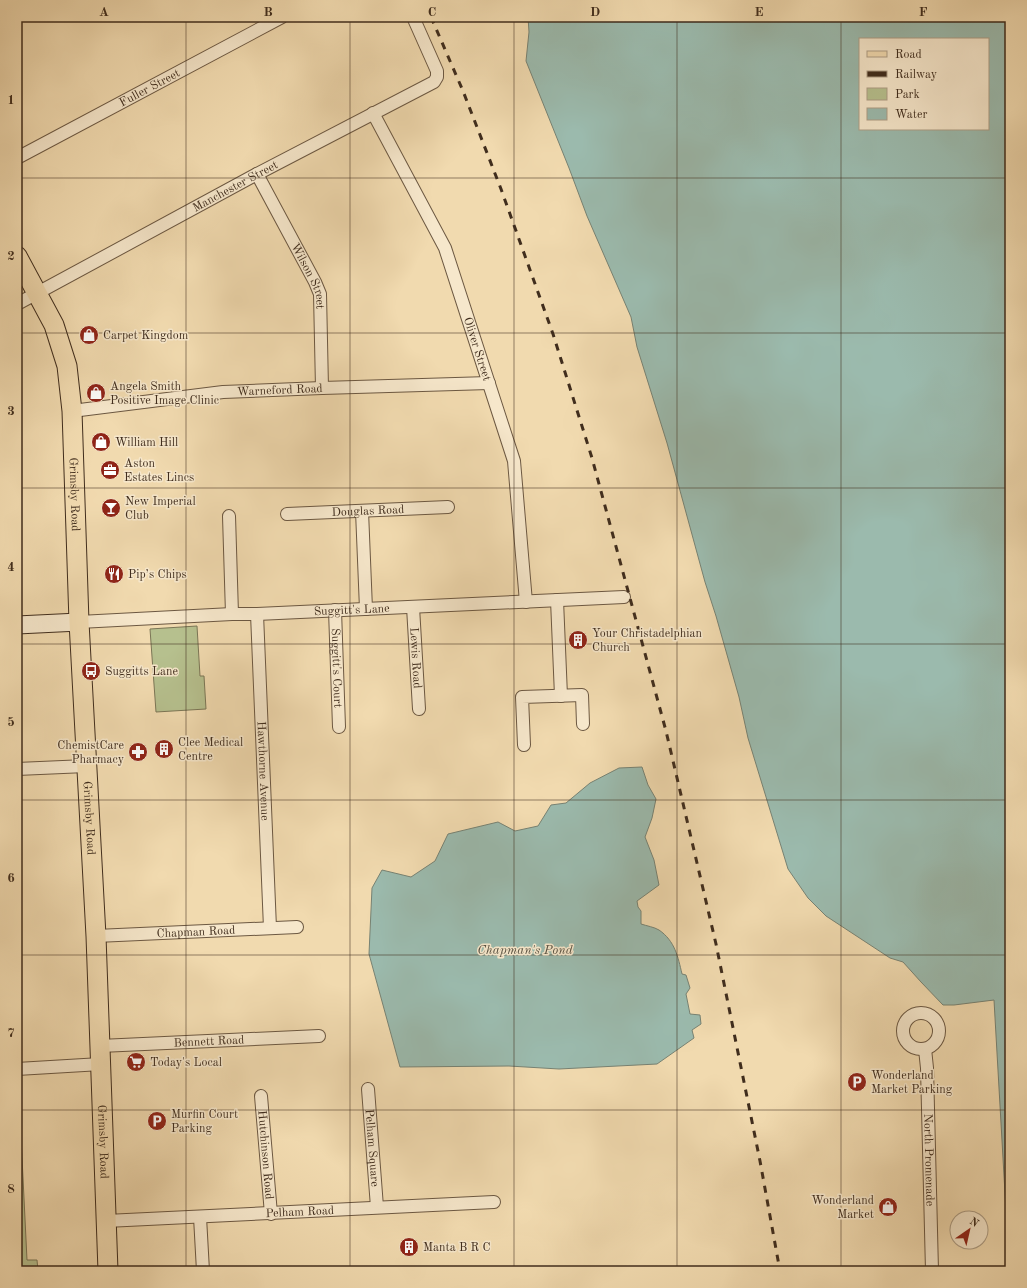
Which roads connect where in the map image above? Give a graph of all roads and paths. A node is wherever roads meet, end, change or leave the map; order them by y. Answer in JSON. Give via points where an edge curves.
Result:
{"nodes":[{"id":1,"x":282,"y":17,"type":"edge"},
{"id":2,"x":413,"y":17,"type":"edge"},
{"id":3,"x":372,"y":113,"type":"junction"},
{"id":4,"x":17,"y":158,"type":"edge"},
{"id":5,"x":257,"y":174,"type":"junction"},
{"id":6,"x":17,"y":256,"type":"edge"},
{"id":7,"x":38,"y":292,"type":"junction"},
{"id":8,"x":17,"y":304,"type":"edge"},
{"id":9,"x":489,"y":383,"type":"junction"},
{"id":10,"x":322,"y":388,"type":"junction"},
{"id":11,"x":72,"y":411,"type":"junction"},
{"id":12,"x":448,"y":507,"type":"dead end"},
{"id":13,"x":362,"y":511,"type":"junction"},
{"id":14,"x":287,"y":514,"type":"dead end"},
{"id":15,"x":229,"y":516,"type":"dead end"},
{"id":16,"x":624,"y":598,"type":"dead end"},
{"id":17,"x":557,"y":600,"type":"junction"},
{"id":18,"x":526,"y":602,"type":"junction"},
{"id":19,"x":413,"y":607,"type":"junction"},
{"id":20,"x":366,"y":609,"type":"junction"},
{"id":21,"x":335,"y":610,"type":"junction"},
{"id":22,"x":232,"y":614,"type":"junction"},
{"id":23,"x":257,"y":614,"type":"junction"},
{"id":24,"x":79,"y":622,"type":"junction"},
{"id":25,"x":17,"y":626,"type":"edge"},
{"id":26,"x":561,"y":696,"type":"junction"},
{"id":27,"x":419,"y":709,"type":"dead end"},
{"id":28,"x":583,"y":724,"type":"dead end"},
{"id":29,"x":339,"y":727,"type":"dead end"},
{"id":30,"x":524,"y":745,"type":"dead end"},
{"id":31,"x":86,"y":766,"type":"junction"},
{"id":32,"x":17,"y":769,"type":"edge"},
{"id":33,"x":297,"y":927,"type":"dead end"},
{"id":34,"x":270,"y":928,"type":"junction"},
{"id":35,"x":96,"y":936,"type":"junction"},
{"id":36,"x":319,"y":1036,"type":"dead end"},
{"id":37,"x":925,"y":1049,"type":"dead end"},
{"id":38,"x":100,"y":1055,"type":"junction"},
{"id":39,"x":17,"y":1069,"type":"edge"},
{"id":40,"x":368,"y":1089,"type":"dead end"},
{"id":41,"x":261,"y":1096,"type":"dead end"},
{"id":42,"x":494,"y":1202,"type":"dead end"},
{"id":43,"x":377,"y":1207,"type":"junction"},
{"id":44,"x":270,"y":1214,"type":"junction"},
{"id":45,"x":200,"y":1217,"type":"junction"},
{"id":46,"x":106,"y":1221,"type":"junction"},
{"id":47,"x":108,"y":1271,"type":"edge"},
{"id":48,"x":203,"y":1271,"type":"edge"},
{"id":49,"x":932,"y":1271,"type":"edge"}],
"edges":[{"from":1,"to":4,"type":"street","name":"Fuller Street"},
{"from":2,"to":3,"type":"street","name":"Manchester Street","via":[[437,77],[434,82]]},
{"from":3,"to":5,"type":"street","name":"Manchester Street"},
{"from":3,"to":9,"type":"street","name":"Oliver Street","via":[[446,248]]},
{"from":5,"to":7,"type":"street","name":"Manchester Street"},
{"from":5,"to":10,"type":"street","name":"Wilson Street","via":[[320,294]]},
{"from":6,"to":7,"type":"main road","name":"Grimsby Road"},
{"from":7,"to":8,"type":"street","name":"Manchester Street"},
{"from":7,"to":11,"type":"main road","name":"Grimsby Road","via":[[54,325],[67,366]]},
{"from":9,"to":10,"type":"street","name":"Warneford Road"},
{"from":9,"to":18,"type":"street","name":"Oliver Street","via":[[514,461]]},
{"from":10,"to":11,"type":"street","name":"Warneford Road","via":[[224,392]]},
{"from":11,"to":24,"type":"main road","name":"Grimsby Road"},
{"from":12,"to":13,"type":"street","name":"Douglas Road"},
{"from":13,"to":14,"type":"street","name":"Douglas Road"},
{"from":13,"to":20,"type":"street"},
{"from":15,"to":22,"type":"street"},
{"from":16,"to":17,"type":"street","name":"Suggitt's Lane"},
{"from":17,"to":18,"type":"street","name":"Suggitt's Lane"},
{"from":17,"to":26,"type":"street"},
{"from":18,"to":19,"type":"street","name":"Suggitt's Lane"},
{"from":19,"to":20,"type":"street","name":"Suggitt's Lane"},
{"from":19,"to":27,"type":"street","name":"Lewis Road"},
{"from":20,"to":21,"type":"street","name":"Suggitt's Lane"},
{"from":21,"to":23,"type":"street","name":"Suggitt's Lane"},
{"from":21,"to":29,"type":"street","name":"Suggitt's Court"},
{"from":22,"to":23,"type":"street","name":"Suggitt's Lane"},
{"from":22,"to":24,"type":"street","name":"Suggitt's Lane"},
{"from":23,"to":34,"type":"street","name":"Hawthorne Avenue"},
{"from":24,"to":25,"type":"street"},
{"from":24,"to":31,"type":"main road","name":"Grimsby Road"},
{"from":26,"to":28,"type":"street","via":[[582,695]]},
{"from":26,"to":30,"type":"street","via":[[522,697]]},
{"from":31,"to":32,"type":"street"},
{"from":31,"to":35,"type":"main road","name":"Grimsby Road"},
{"from":33,"to":34,"type":"street","name":"Chapman Road"},
{"from":34,"to":35,"type":"street","name":"Chapman Road"},
{"from":35,"to":38,"type":"main road","name":"Grimsby Road"},
{"from":36,"to":38,"type":"street","name":"Bennett Road"},
{"from":37,"to":49,"type":"street","name":"North Promenade"},
{"from":38,"to":39,"type":"street","name":"Bennett Road"},
{"from":38,"to":46,"type":"main road","name":"Grimsby Road"},
{"from":40,"to":43,"type":"street","name":"Pelham Square"},
{"from":41,"to":44,"type":"street","name":"Hutchinson Road"},
{"from":42,"to":43,"type":"street","name":"Pelham Road"},
{"from":43,"to":44,"type":"street","name":"Pelham Road"},
{"from":44,"to":45,"type":"street","name":"Pelham Road"},
{"from":45,"to":46,"type":"street","name":"Pelham Road"},
{"from":45,"to":48,"type":"street"},
{"from":46,"to":47,"type":"main road","name":"Grimsby Road"}]}
